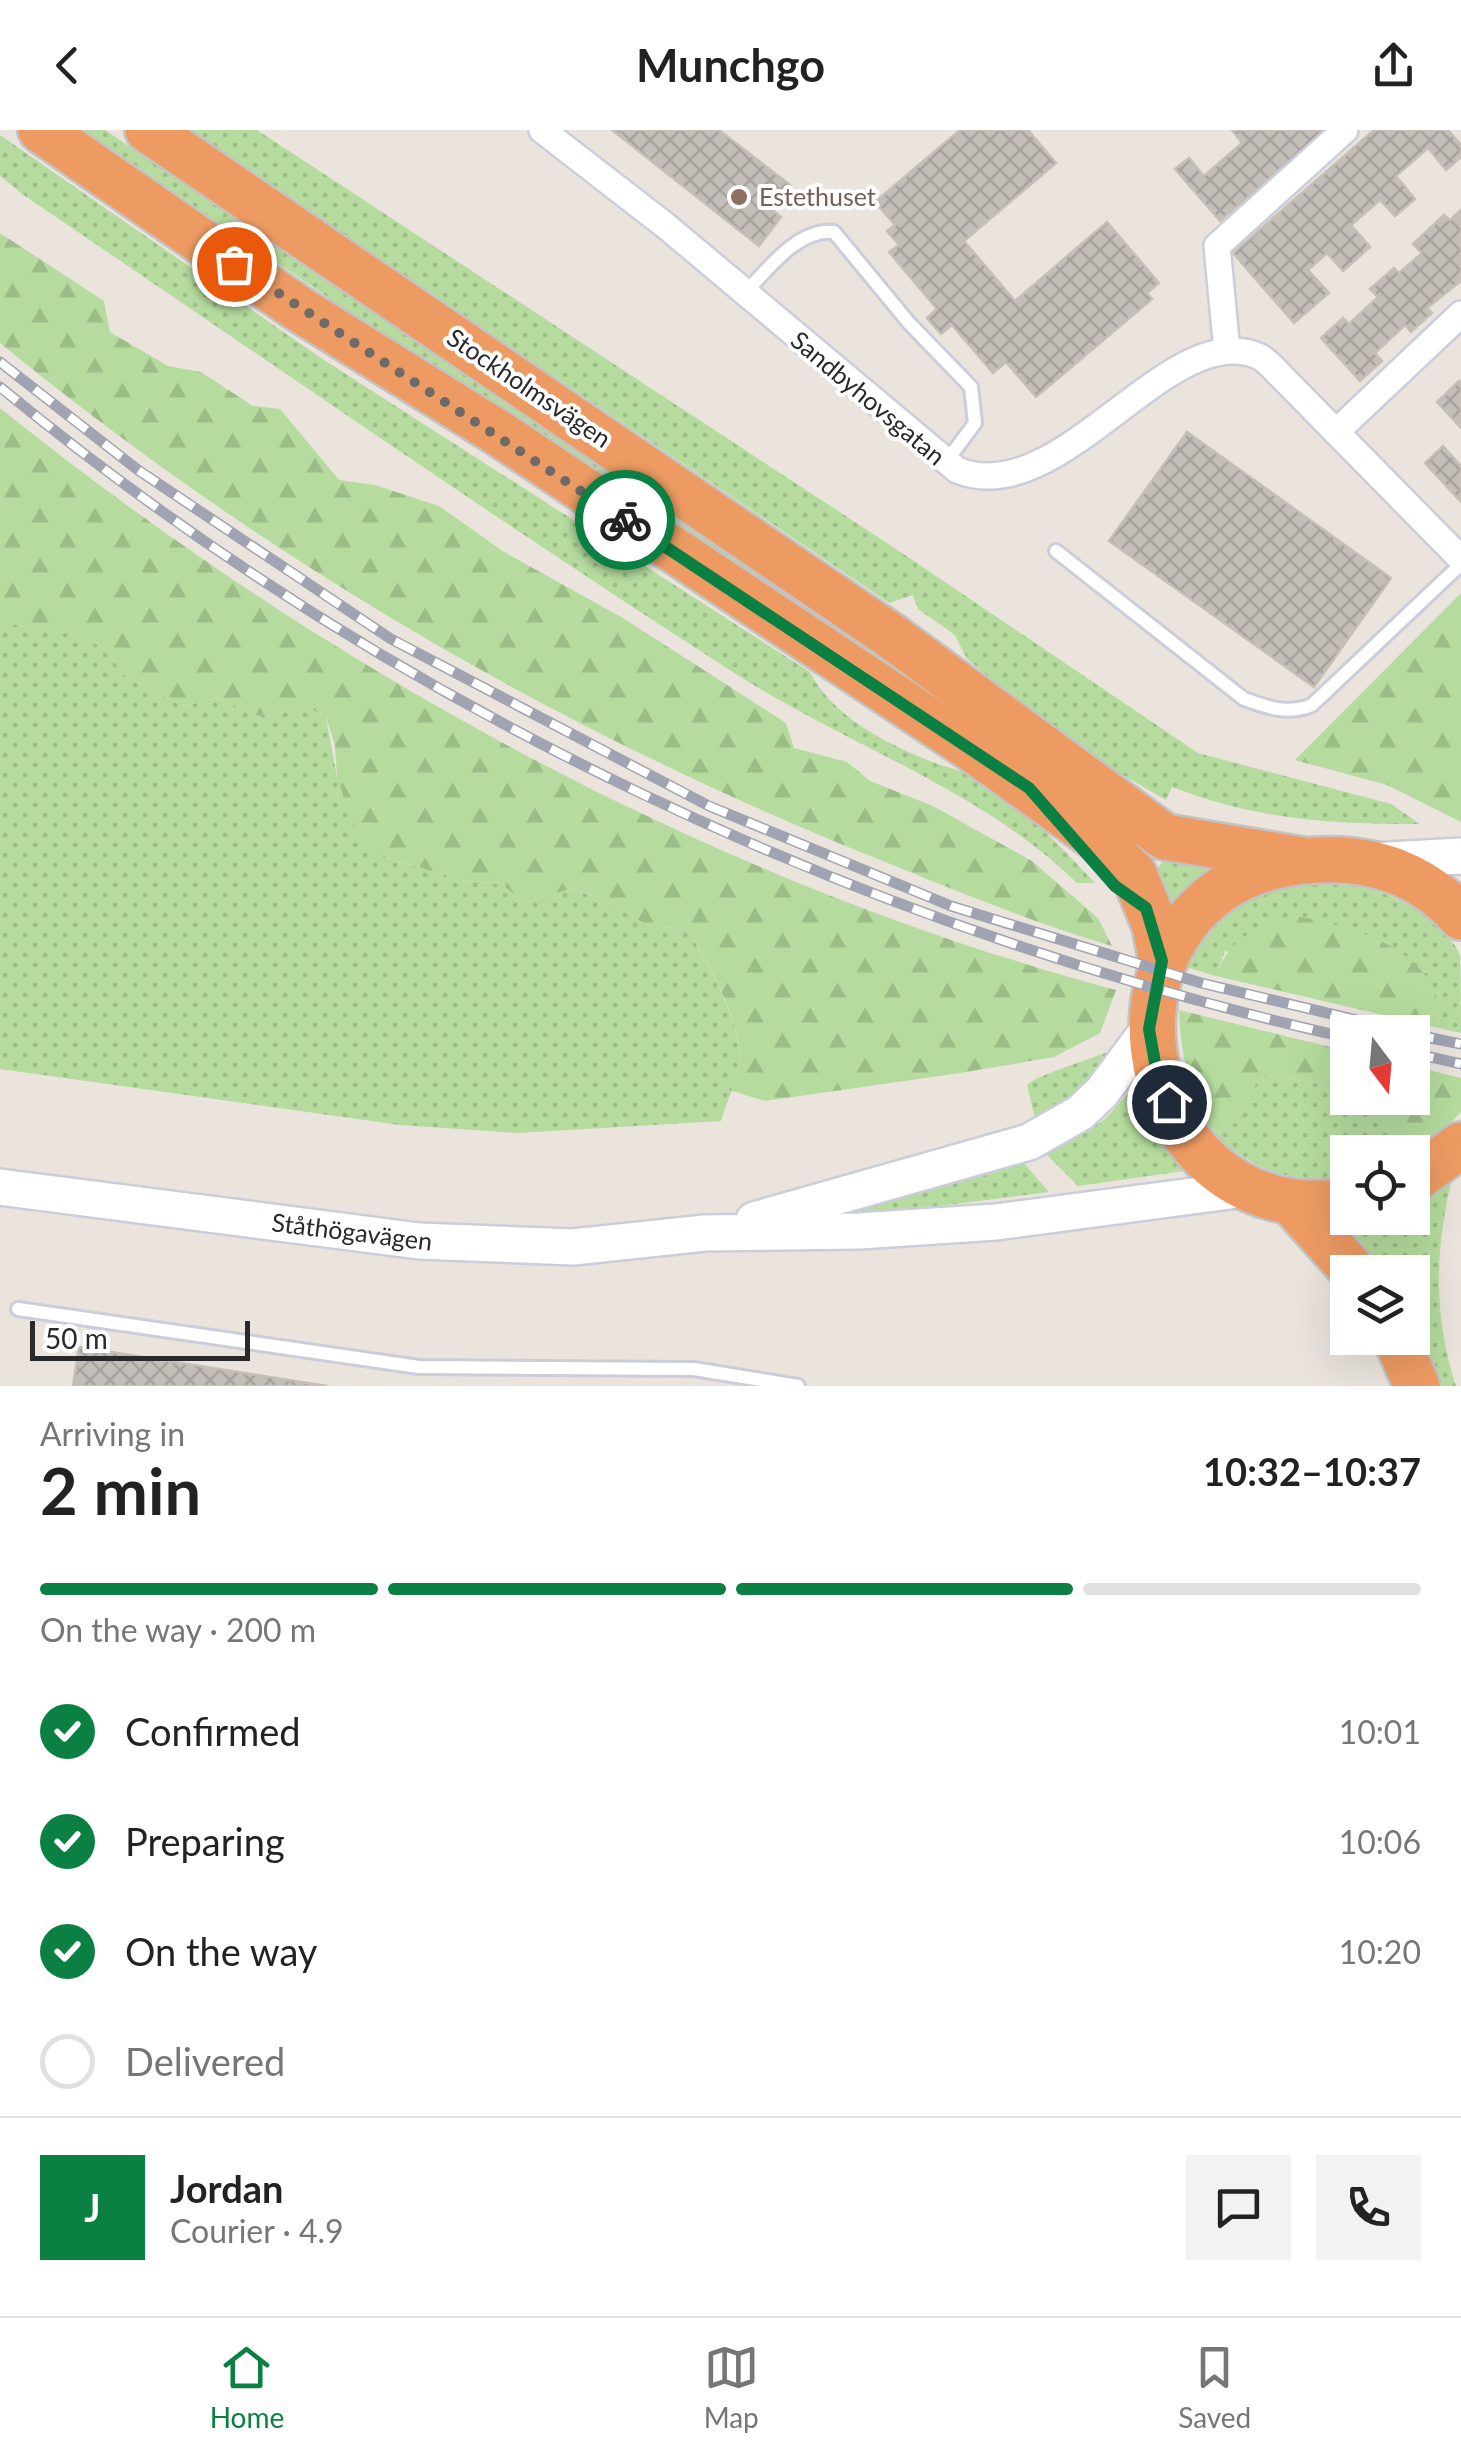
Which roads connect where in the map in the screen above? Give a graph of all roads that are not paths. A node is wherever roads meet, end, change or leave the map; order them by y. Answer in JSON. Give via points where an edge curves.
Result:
{"nodes":[{"id":1,"x":41,"y":130,"type":"edge"},
{"id":2,"x":148,"y":130,"type":"edge"},
{"id":3,"x":542,"y":130,"type":"edge"},
{"id":4,"x":1345,"y":130,"type":"edge"},
{"id":5,"x":744,"y":294,"type":"junction"},
{"id":6,"x":1461,"y":314,"type":"edge"},
{"id":7,"x":1227,"y":351,"type":"junction"},
{"id":8,"x":1336,"y":432,"type":"junction"},
{"id":9,"x":944,"y":464,"type":"junction"},
{"id":10,"x":1056,"y":551,"type":"dead end"},
{"id":11,"x":1461,"y":562,"type":"edge"},
{"id":12,"x":1041,"y":771,"type":"junction"},
{"id":13,"x":1461,"y":856,"type":"edge"},
{"id":14,"x":1302,"y":860,"type":"junction"},
{"id":15,"x":1368,"y":862,"type":"junction"},
{"id":16,"x":1461,"y":876,"type":"edge"},
{"id":17,"x":1412,"y":878,"type":"junction"},
{"id":18,"x":1461,"y":917,"type":"edge"},
{"id":19,"x":1162,"y":961,"type":"junction"},
{"id":20,"x":1149,"y":1029,"type":"junction"},
{"id":21,"x":1461,"y":1145,"type":"edge"},
{"id":22,"x":1430,"y":1168,"type":"edge"},
{"id":23,"x":0,"y":1188,"type":"edge"},
{"id":24,"x":1246,"y":1189,"type":"junction"},
{"id":25,"x":1330,"y":1201,"type":"edge"},
{"id":26,"x":1291,"y":1202,"type":"junction"},
{"id":27,"x":705,"y":1233,"type":"junction"},
{"id":28,"x":1339,"y":1255,"type":"edge"},
{"id":29,"x":18,"y":1309,"type":"dead end"},
{"id":30,"x":1403,"y":1355,"type":"edge"},
{"id":31,"x":798,"y":1386,"type":"edge"},
{"id":32,"x":1416,"y":1386,"type":"edge"}],
"edges":[{"from":1,"to":12,"type":"highway","name":"Stockholmsvägen","via":[[299,308]]},
{"from":2,"to":12,"type":"highway","name":"Stockholmsvägen","via":[[890,636]]},
{"from":3,"to":5,"type":"street","name":"Sandbyhovsgatan"},
{"from":4,"to":7,"type":"street","via":[[1218,246]]},
{"from":5,"to":9,"type":"street","name":"Sandbyhovsgatan"},
{"from":5,"to":9,"type":"lane","via":[[800,240],[834,232],[908,323],[971,386],[976,423]]},
{"from":6,"to":8,"type":"street"},
{"from":7,"to":8,"type":"street","via":[[1261,357]]},
{"from":7,"to":9,"type":"street","name":"Sandbyhovsgatan","via":[[1195,360],[1054,454],[1006,478],[972,477]]},
{"from":8,"to":11,"type":"street"},
{"from":10,"to":11,"type":"lane","via":[[1244,699],[1297,711],[1312,705]]},
{"from":12,"to":14,"type":"highway","name":"Stockholmsvägen","via":[[1239,850]]},
{"from":12,"to":19,"type":"highway","name":"Stockholmsvägen","via":[[1134,874]]},
{"from":13,"to":15,"type":"main road"},
{"from":14,"to":15,"type":"highway"},
{"from":14,"to":19,"type":"highway","via":[[1225,887],[1194,909]]},
{"from":15,"to":17,"type":"highway"},
{"from":16,"to":17,"type":"main road"},
{"from":17,"to":18,"type":"highway"},
{"from":19,"to":20,"type":"highway"},
{"from":20,"to":24,"type":"highway","via":[[1157,1074],[1181,1131]]},
{"from":20,"to":27,"type":"main road","name":"Ståthögavägen","via":[[1091,1102],[1028,1142]]},
{"from":21,"to":22,"type":"highway"},
{"from":23,"to":27,"type":"main road","name":"Ståthögavägen","via":[[500,1247],[574,1247]]},
{"from":24,"to":26,"type":"highway"},
{"from":24,"to":27,"type":"main road","name":"Ståthögavägen","via":[[996,1222]]},
{"from":25,"to":26,"type":"highway"},
{"from":26,"to":28,"type":"highway"},
{"from":29,"to":31,"type":"lane","via":[[419,1367],[694,1369]]},
{"from":30,"to":32,"type":"highway"}]}
